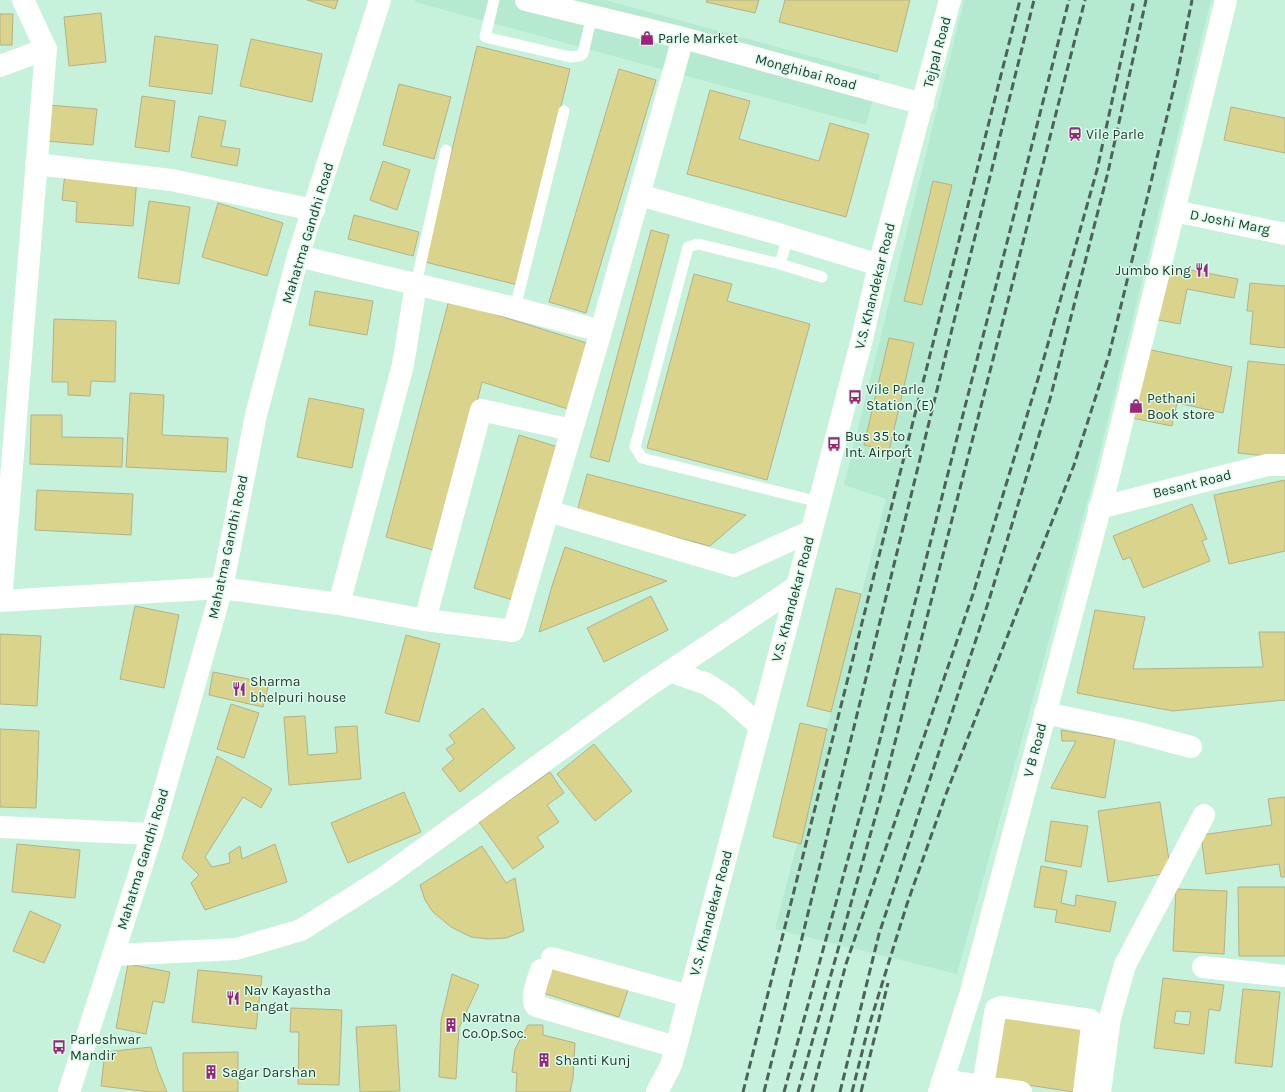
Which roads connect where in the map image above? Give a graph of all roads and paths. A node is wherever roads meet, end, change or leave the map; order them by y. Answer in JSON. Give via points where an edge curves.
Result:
{"nodes":[{"id":1,"x":23,"y":0,"type":"edge"},
{"id":2,"x":380,"y":0,"type":"edge"},
{"id":3,"x":494,"y":0,"type":"edge"},
{"id":4,"x":526,"y":0,"type":"edge"},
{"id":5,"x":950,"y":0,"type":"edge"},
{"id":6,"x":1226,"y":0,"type":"edge"},
{"id":7,"x":592,"y":16,"type":"junction"},
{"id":8,"x":683,"y":38,"type":"junction"},
{"id":9,"x":46,"y":49,"type":"junction"},
{"id":10,"x":0,"y":66,"type":"edge"},
{"id":11,"x":923,"y":104,"type":"junction"},
{"id":12,"x":564,"y":111,"type":"dead end"},
{"id":13,"x":446,"y":150,"type":"dead end"},
{"id":14,"x":36,"y":164,"type":"junction"},
{"id":15,"x":639,"y":195,"type":"junction"},
{"id":16,"x":314,"y":210,"type":"junction"},
{"id":17,"x":1174,"y":211,"type":"junction"},
{"id":18,"x":1285,"y":234,"type":"edge"},
{"id":19,"x":788,"y":237,"type":"junction"},
{"id":20,"x":298,"y":256,"type":"junction"},
{"id":21,"x":780,"y":264,"type":"junction"},
{"id":22,"x":879,"y":265,"type":"junction"},
{"id":23,"x":822,"y":277,"type":"dead end"},
{"id":24,"x":416,"y":284,"type":"junction"},
{"id":25,"x":515,"y":308,"type":"junction"},
{"id":26,"x":601,"y":332,"type":"junction"},
{"id":27,"x":572,"y":430,"type":"junction"},
{"id":28,"x":1285,"y":465,"type":"edge"},
{"id":29,"x":819,"y":502,"type":"junction"},
{"id":30,"x":1099,"y":508,"type":"junction"},
{"id":31,"x":548,"y":511,"type":"junction"},
{"id":32,"x":811,"y":531,"type":"junction"},
{"id":33,"x":796,"y":587,"type":"junction"},
{"id":34,"x":222,"y":588,"type":"junction"},
{"id":35,"x":0,"y":601,"type":"edge"},
{"id":36,"x":339,"y":604,"type":"junction"},
{"id":37,"x":425,"y":620,"type":"junction"},
{"id":38,"x":670,"y":671,"type":"junction"},
{"id":39,"x":1045,"y":713,"type":"junction"},
{"id":40,"x":760,"y":726,"type":"junction"},
{"id":41,"x":1190,"y":747,"type":"dead end"},
{"id":42,"x":1204,"y":815,"type":"dead end"},
{"id":43,"x":0,"y":827,"type":"edge"},
{"id":44,"x":152,"y":834,"type":"junction"},
{"id":45,"x":113,"y":955,"type":"junction"},
{"id":46,"x":1202,"y":967,"type":"dead end"},
{"id":47,"x":1285,"y":976,"type":"edge"},
{"id":48,"x":689,"y":996,"type":"junction"},
{"id":49,"x":676,"y":1046,"type":"junction"},
{"id":50,"x":941,"y":1086,"type":"edge"},
{"id":51,"x":983,"y":1086,"type":"junction"},
{"id":52,"x":69,"y":1092,"type":"edge"},
{"id":53,"x":657,"y":1092,"type":"edge"},
{"id":54,"x":1020,"y":1092,"type":"edge"},
{"id":55,"x":1084,"y":1092,"type":"edge"},
{"id":56,"x":1100,"y":1092,"type":"edge"}],
"edges":[{"from":1,"to":9,"type":"street"},
{"from":2,"to":16,"type":"street","name":"Mahatma Gandhi Road"},
{"from":3,"to":7,"type":"lane","via":[[484,40],[575,58],[583,53]]},
{"from":4,"to":7,"type":"street","name":"Monghibai Road"},
{"from":5,"to":11,"type":"street","name":"Tejpal Road"},
{"from":6,"to":17,"type":"street","name":"V B Road"},
{"from":7,"to":8,"type":"street","name":"Monghibai Road"},
{"from":8,"to":11,"type":"street","name":"Monghibai Road"},
{"from":8,"to":15,"type":"street"},
{"from":9,"to":10,"type":"street"},
{"from":9,"to":14,"type":"street"},
{"from":11,"to":22,"type":"street","name":"V.S. Khandekar Road"},
{"from":12,"to":25,"type":"lane"},
{"from":13,"to":24,"type":"lane"},
{"from":14,"to":16,"type":"street","via":[[171,180]]},
{"from":14,"to":35,"type":"street"},
{"from":15,"to":19,"type":"street"},
{"from":15,"to":26,"type":"street"},
{"from":16,"to":20,"type":"street","name":"Mahatma Gandhi Road"},
{"from":17,"to":18,"type":"street","name":"D Joshi Marg"},
{"from":17,"to":30,"type":"street","name":"V B Road"},
{"from":19,"to":21,"type":"lane"},
{"from":19,"to":22,"type":"street"},
{"from":20,"to":24,"type":"street"},
{"from":20,"to":34,"type":"street","name":"Mahatma Gandhi Road","via":[[256,415]]},
{"from":21,"to":23,"type":"lane"},
{"from":21,"to":29,"type":"lane","via":[[698,244],[688,247],[635,447],[642,458]]},
{"from":22,"to":29,"type":"street","name":"V.S. Khandekar Road"},
{"from":24,"to":25,"type":"street"},
{"from":24,"to":36,"type":"street","via":[[403,365]]},
{"from":25,"to":26,"type":"street"},
{"from":26,"to":27,"type":"street"},
{"from":27,"to":31,"type":"street"},
{"from":27,"to":37,"type":"street","via":[[480,410]]},
{"from":28,"to":30,"type":"street","name":"Besant Road","via":[[1268,465]]},
{"from":29,"to":32,"type":"street","name":"V.S. Khandekar Road"},
{"from":30,"to":39,"type":"street","name":"V B Road"},
{"from":31,"to":32,"type":"street","via":[[734,566]]},
{"from":31,"to":37,"type":"street","via":[[513,631]]},
{"from":32,"to":33,"type":"street","name":"V.S. Khandekar Road"},
{"from":33,"to":38,"type":"street"},
{"from":33,"to":40,"type":"street","name":"V.S. Khandekar Road"},
{"from":34,"to":35,"type":"street"},
{"from":34,"to":36,"type":"street"},
{"from":34,"to":44,"type":"street","name":"Mahatma Gandhi Road"},
{"from":36,"to":37,"type":"street"},
{"from":38,"to":40,"type":"street","via":[[707,684],[727,697]]},
{"from":38,"to":45,"type":"street","via":[[382,879],[301,930],[236,949]]},
{"from":39,"to":41,"type":"street","via":[[1135,732]]},
{"from":39,"to":50,"type":"street","name":"V B Road","via":[[971,992]]},
{"from":40,"to":48,"type":"street","name":"V.S. Khandekar Road"},
{"from":42,"to":56,"type":"street","via":[[1125,965],[1110,1018]]},
{"from":43,"to":44,"type":"street"},
{"from":44,"to":45,"type":"street","name":"Mahatma Gandhi Road"},
{"from":45,"to":52,"type":"street","name":"Mahatma Gandhi Road"},
{"from":46,"to":47,"type":"street"},
{"from":48,"to":49,"type":"street","name":"V.S. Khandekar Road"},
{"from":48,"to":49,"type":"street","via":[[547,964],[533,999],[536,1006]]},
{"from":49,"to":53,"type":"street","name":"V.S. Khandekar Road","via":[[671,1065]]},
{"from":50,"to":51,"type":"street"},
{"from":51,"to":54,"type":"street"},
{"from":51,"to":55,"type":"street","via":[[994,1013],[1001,1007],[1090,1020],[1092,1025]]}]}
